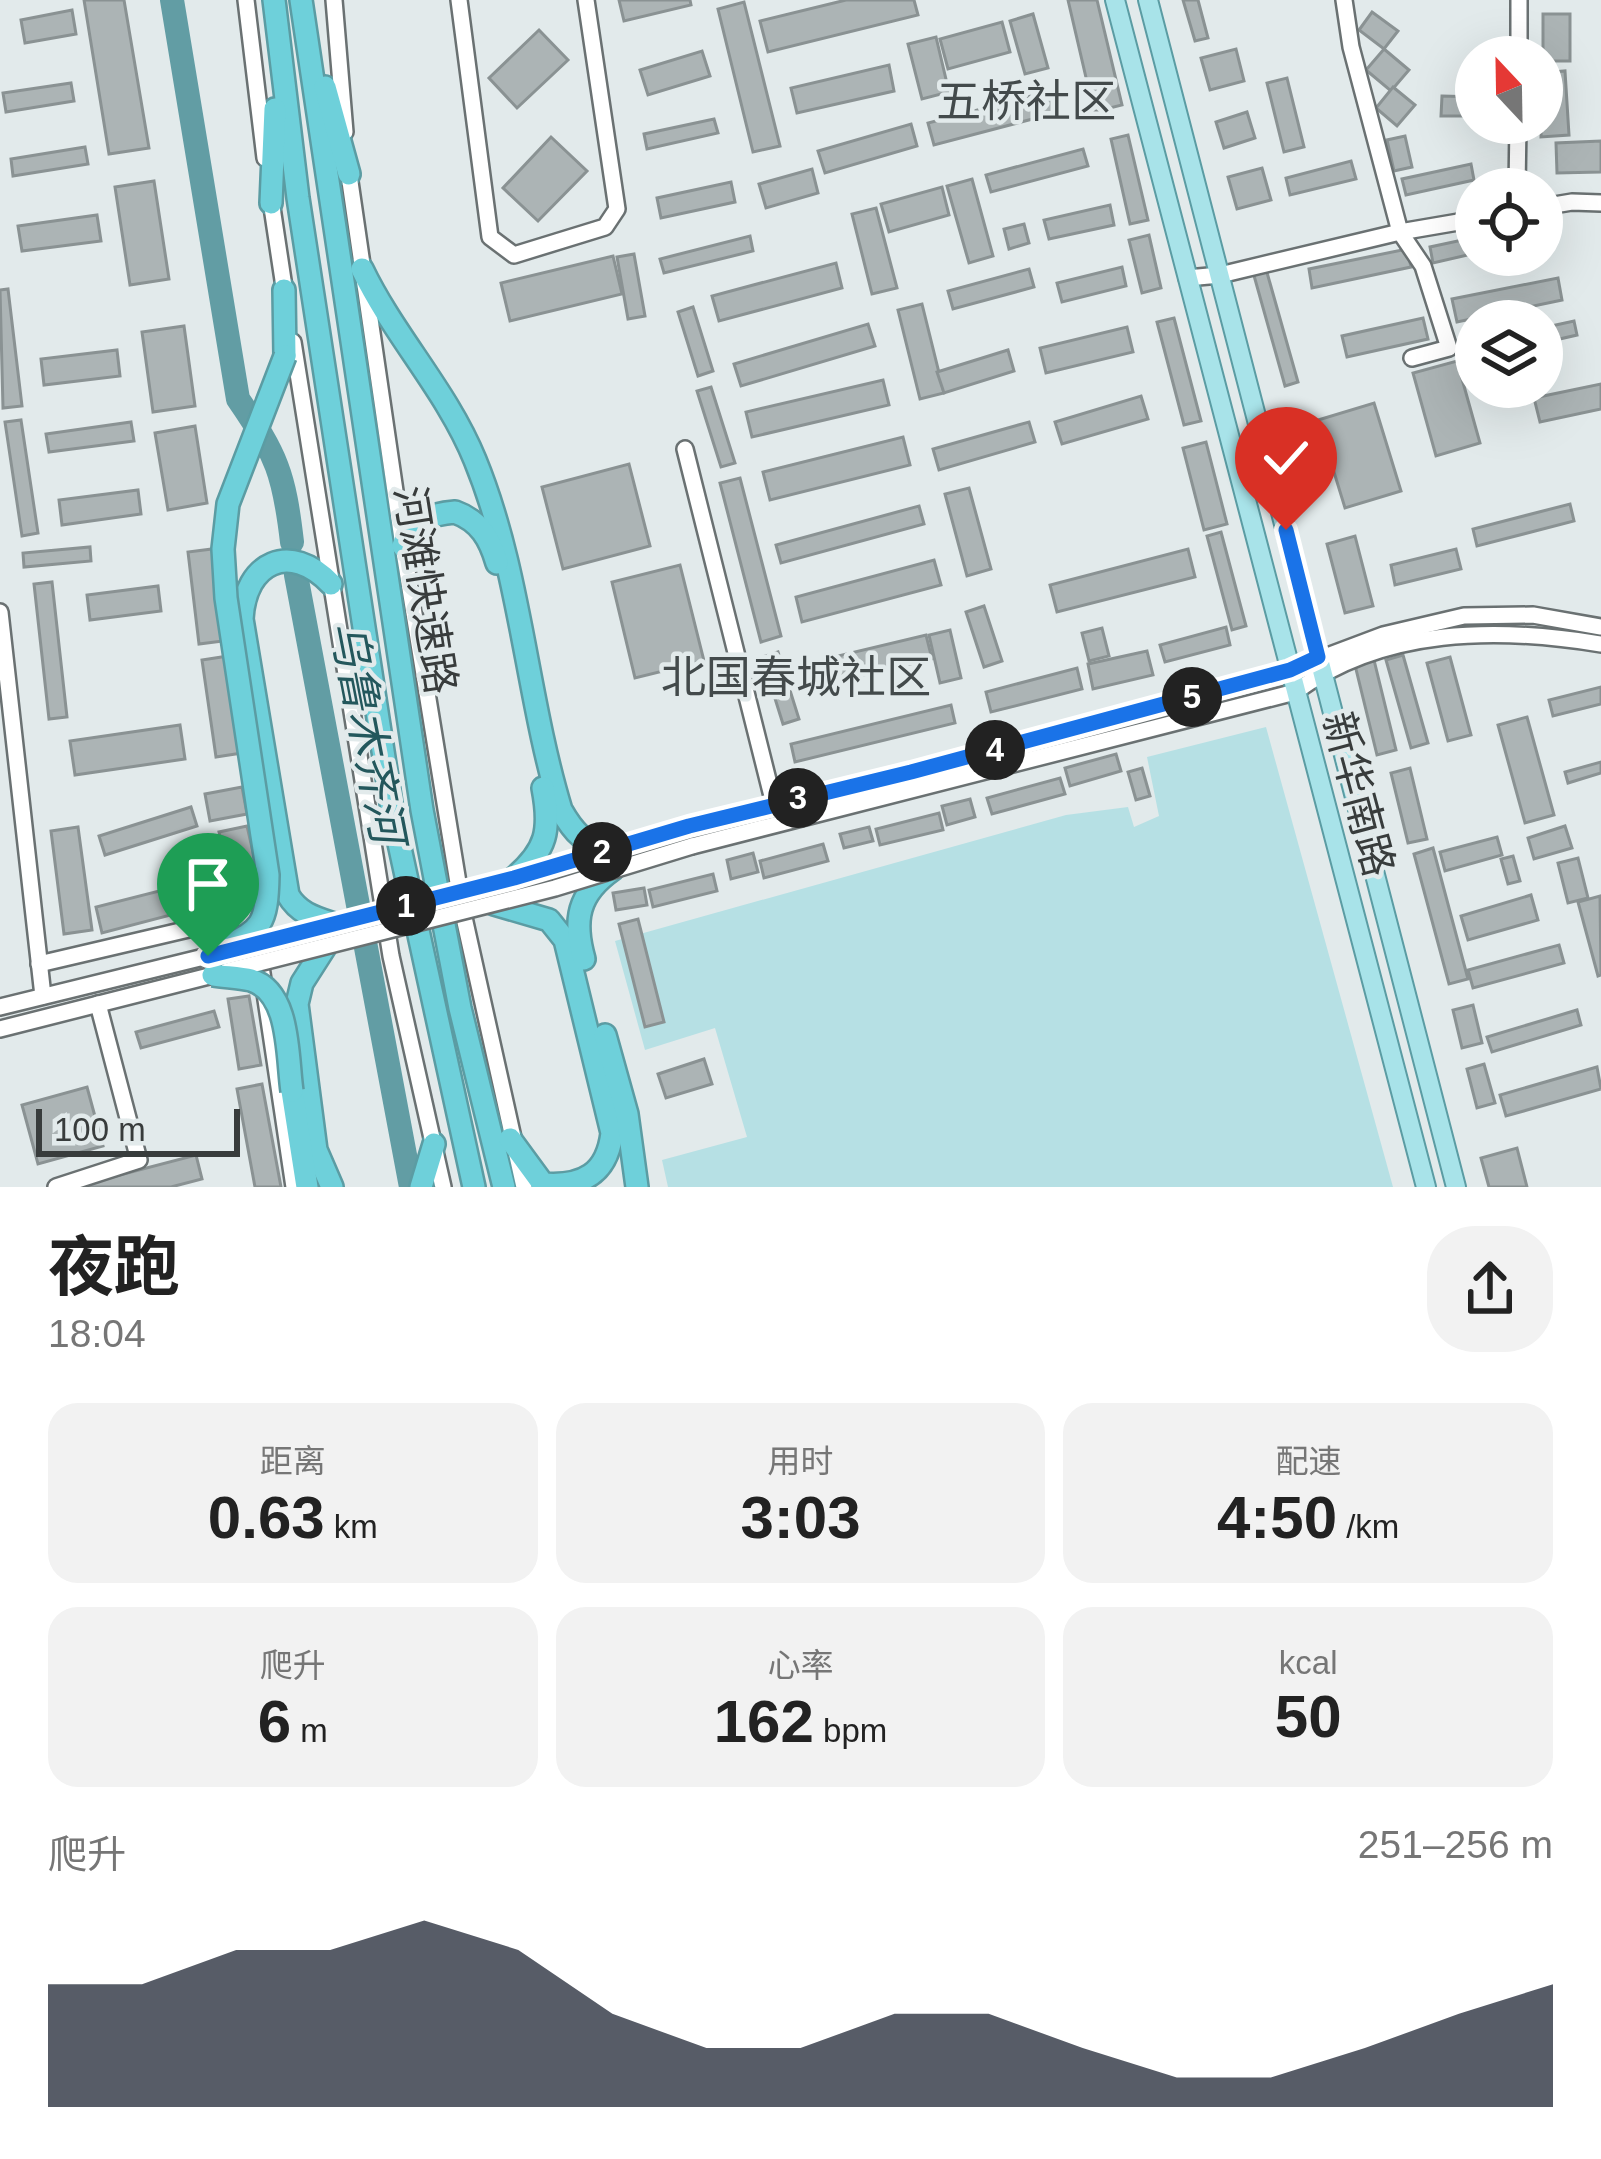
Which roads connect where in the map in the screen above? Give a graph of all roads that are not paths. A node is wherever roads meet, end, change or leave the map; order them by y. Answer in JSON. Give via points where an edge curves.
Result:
{"nodes":[{"id":1,"x":246,"y":0,"type":"edge"},
{"id":2,"x":274,"y":0,"type":"edge"},
{"id":3,"x":301,"y":0,"type":"edge"},
{"id":4,"x":334,"y":0,"type":"edge"},
{"id":5,"x":459,"y":0,"type":"edge"},
{"id":6,"x":586,"y":0,"type":"edge"},
{"id":7,"x":1115,"y":0,"type":"edge"},
{"id":8,"x":1148,"y":0,"type":"edge"},
{"id":9,"x":1344,"y":0,"type":"edge"},
{"id":10,"x":1519,"y":0,"type":"edge"},
{"id":11,"x":1519,"y":36,"type":"edge"},
{"id":12,"x":349,"y":174,"type":"junction"},
{"id":13,"x":271,"y":202,"type":"junction"},
{"id":14,"x":1601,"y":203,"type":"edge"},
{"id":15,"x":1563,"y":204,"type":"edge"},
{"id":16,"x":1455,"y":223,"type":"edge"},
{"id":17,"x":1400,"y":232,"type":"junction"},
{"id":18,"x":362,"y":269,"type":"junction"},
{"id":19,"x":1220,"y":275,"type":"junction"},
{"id":20,"x":1187,"y":278,"type":"junction"},
{"id":21,"x":284,"y":290,"type":"junction"},
{"id":22,"x":1412,"y":358,"type":"dead end"},
{"id":23,"x":685,"y":449,"type":"dead end"},
{"id":24,"x":403,"y":546,"type":"junction"},
{"id":25,"x":505,"y":573,"type":"junction"},
{"id":26,"x":331,"y":584,"type":"junction"},
{"id":27,"x":0,"y":613,"type":"edge"},
{"id":28,"x":1601,"y":627,"type":"edge"},
{"id":29,"x":1601,"y":644,"type":"edge"},
{"id":30,"x":1321,"y":664,"type":"junction"},
{"id":31,"x":1290,"y":670,"type":"junction"},
{"id":32,"x":1295,"y":692,"type":"junction"},
{"id":33,"x":774,"y":804,"type":"junction"},
{"id":34,"x":611,"y":860,"type":"junction"},
{"id":35,"x":514,"y":878,"type":"junction"},
{"id":36,"x":494,"y":904,"type":"junction"},
{"id":37,"x":337,"y":925,"type":"junction"},
{"id":38,"x":325,"y":947,"type":"junction"},
{"id":39,"x":39,"y":964,"type":"junction"},
{"id":40,"x":210,"y":965,"type":"junction"},
{"id":41,"x":43,"y":996,"type":"junction"},
{"id":42,"x":98,"y":1004,"type":"junction"},
{"id":43,"x":0,"y":1007,"type":"edge"},
{"id":44,"x":0,"y":1029,"type":"edge"},
{"id":45,"x":300,"y":1092,"type":"junction"},
{"id":46,"x":613,"y":1095,"type":"junction"},
{"id":47,"x":510,"y":1139,"type":"junction"},
{"id":48,"x":434,"y":1144,"type":"joint"},
{"id":49,"x":429,"y":1186,"type":"edge"},
{"id":50,"x":56,"y":1187,"type":"edge"},
{"id":51,"x":294,"y":1187,"type":"edge"},
{"id":52,"x":308,"y":1187,"type":"edge"},
{"id":53,"x":332,"y":1187,"type":"edge"},
{"id":54,"x":474,"y":1187,"type":"edge"},
{"id":55,"x":504,"y":1187,"type":"edge"},
{"id":56,"x":524,"y":1187,"type":"edge"},
{"id":57,"x":637,"y":1187,"type":"edge"},
{"id":58,"x":1426,"y":1187,"type":"edge"},
{"id":59,"x":1456,"y":1187,"type":"edge"}],
"edges":[{"from":1,"to":13,"type":"street"},
{"from":2,"to":13,"type":"highway"},
{"from":2,"to":54,"type":"highway","name":"河滩快速路","via":[[392,816]]},
{"from":3,"to":12,"type":"highway"},
{"from":3,"to":55,"type":"highway","name":"河滩快速路","via":[[429,854]]},
{"from":4,"to":12,"type":"street"},
{"from":5,"to":6,"type":"street","via":[[490,237],[514,255],[604,227],[617,208]]},
{"from":7,"to":20,"type":"main road","name":"新华南路"},
{"from":8,"to":19,"type":"main road","name":"新华南路"},
{"from":9,"to":17,"type":"street"},
{"from":10,"to":11,"type":"street"},
{"from":12,"to":18,"type":"street"},
{"from":13,"to":21,"type":"street"},
{"from":14,"to":15,"type":"street"},
{"from":16,"to":17,"type":"street"},
{"from":17,"to":19,"type":"street"},
{"from":17,"to":22,"type":"street","via":[[1423,266],[1449,348]]},
{"from":18,"to":24,"type":"street"},
{"from":18,"to":25,"type":"highway","via":[[460,424],[489,495]]},
{"from":19,"to":20,"type":"street"},
{"from":19,"to":30,"type":"main road","name":"新华南路"},
{"from":20,"to":31,"type":"main road","name":"新华南路"},
{"from":21,"to":26,"type":"street"},
{"from":21,"to":40,"type":"highway","bridge":true,"via":[[285,356],[228,504],[223,549],[267,912]]},
{"from":23,"to":33,"type":"street"},
{"from":24,"to":25,"type":"highway","via":[[420,521],[455,512],[476,523]]},
{"from":24,"to":47,"type":"street","via":[[463,913]]},
{"from":25,"to":34,"type":"highway","via":[[561,810],[578,836]]},
{"from":25,"to":35,"type":"highway","via":[[547,807],[541,851]]},
{"from":26,"to":37,"type":"highway","via":[[286,559],[266,567],[248,587],[242,620],[288,895],[311,917]]},
{"from":26,"to":48,"type":"street","via":[[391,956]]},
{"from":27,"to":39,"type":"street"},
{"from":28,"to":30,"type":"street","via":[[1532,615],[1464,616],[1383,635]]},
{"from":29,"to":30,"type":"street","via":[[1465,633]]},
{"from":30,"to":31,"type":"street"},
{"from":30,"to":32,"type":"street"},
{"from":30,"to":59,"type":"main road","name":"新华南路"},
{"from":31,"to":32,"type":"main road","name":"新华南路"},
{"from":31,"to":33,"type":"street"},
{"from":32,"to":34,"type":"street","bridge":true},
{"from":32,"to":58,"type":"main road","name":"新华南路"},
{"from":33,"to":34,"type":"street","bridge":true,"via":[[689,826]]},
{"from":34,"to":35,"type":"street","bridge":true},
{"from":34,"to":36,"type":"street","bridge":true},
{"from":34,"to":46,"type":"highway","via":[[580,903],[576,933]]},
{"from":35,"to":37,"type":"street","bridge":true},
{"from":36,"to":38,"type":"street","bridge":true},
{"from":36,"to":46,"type":"highway","via":[[549,920],[565,940]]},
{"from":37,"to":40,"type":"street","bridge":true},
{"from":38,"to":40,"type":"street","bridge":true},
{"from":38,"to":45,"type":"highway","via":[[298,1004]]},
{"from":39,"to":41,"type":"street"},
{"from":39,"to":51,"type":"street","via":[[253,914]]},
{"from":40,"to":41,"type":"street"},
{"from":40,"to":42,"type":"street"},
{"from":40,"to":45,"type":"highway","bridge":true,"via":[[271,992]]},
{"from":41,"to":43,"type":"street"},
{"from":42,"to":44,"type":"street"},
{"from":42,"to":50,"type":"street","via":[[139,1160]]},
{"from":45,"to":52,"type":"highway"},
{"from":45,"to":53,"type":"highway"},
{"from":46,"to":47,"type":"highway","via":[[610,1151],[582,1183],[543,1184]]},
{"from":46,"to":57,"type":"highway"},
{"from":47,"to":56,"type":"street"},
{"from":48,"to":49,"type":"highway"}]}
